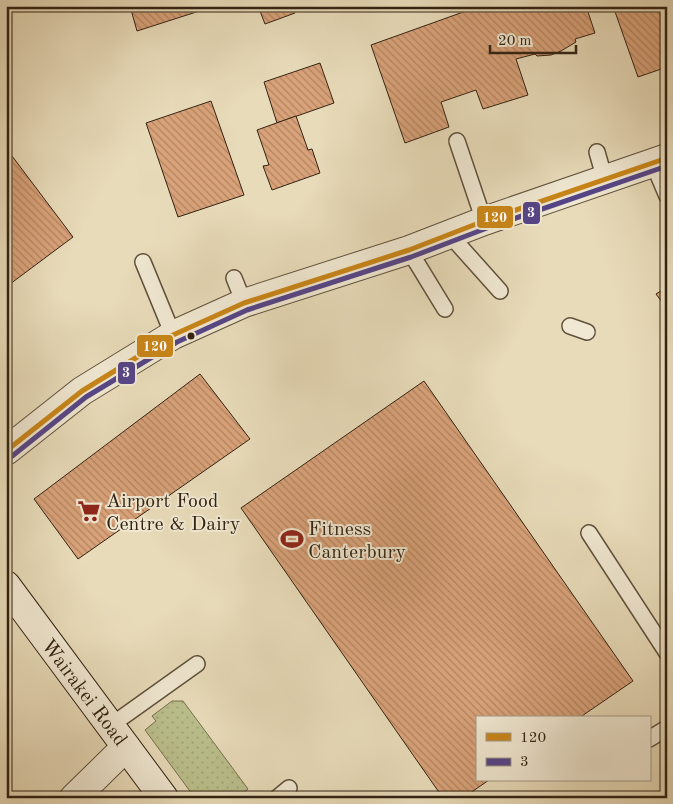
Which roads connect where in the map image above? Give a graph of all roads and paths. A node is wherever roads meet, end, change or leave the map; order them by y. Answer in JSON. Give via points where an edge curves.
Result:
{"nodes":[{"id":1,"x":457,"y":141,"type":"dead end"},
{"id":2,"x":597,"y":152,"type":"dead end"},
{"id":3,"x":660,"y":161,"type":"edge"},
{"id":4,"x":606,"y":180,"type":"junction"},
{"id":5,"x":667,"y":196,"type":"edge"},
{"id":6,"x":484,"y":222,"type":"junction"},
{"id":7,"x":449,"y":234,"type":"junction"},
{"id":8,"x":409,"y":250,"type":"junction"},
{"id":9,"x":143,"y":262,"type":"dead end"},
{"id":10,"x":234,"y":278,"type":"dead end"},
{"id":11,"x":500,"y":291,"type":"dead end"},
{"id":12,"x":244,"y":304,"type":"junction"},
{"id":13,"x":445,"y":309,"type":"dead end"},
{"id":14,"x":570,"y":326,"type":"dead end"},
{"id":15,"x":587,"y":332,"type":"dead end"},
{"id":16,"x":173,"y":334,"type":"junction"},
{"id":17,"x":6,"y":450,"type":"edge"},
{"id":18,"x":589,"y":533,"type":"dead end"},
{"id":19,"x":6,"y":586,"type":"edge"},
{"id":20,"x":667,"y":654,"type":"edge"},
{"id":21,"x":197,"y":664,"type":"dead end"},
{"id":22,"x":667,"y":728,"type":"edge"},
{"id":23,"x":118,"y":736,"type":"junction"},
{"id":24,"x":650,"y":738,"type":"edge"},
{"id":25,"x":289,"y":788,"type":"dead end"},
{"id":26,"x":74,"y":798,"type":"edge"},
{"id":27,"x":164,"y":798,"type":"edge"},
{"id":28,"x":277,"y":798,"type":"edge"}],
"edges":[{"from":1,"to":6,"type":"lane"},
{"from":2,"to":4,"type":"lane"},
{"from":3,"to":4,"type":"street"},
{"from":3,"to":5,"type":"lane"},
{"from":4,"to":6,"type":"street"},
{"from":6,"to":7,"type":"street"},
{"from":7,"to":8,"type":"street"},
{"from":7,"to":11,"type":"lane"},
{"from":8,"to":12,"type":"street"},
{"from":8,"to":13,"type":"lane"},
{"from":9,"to":16,"type":"lane"},
{"from":10,"to":12,"type":"lane"},
{"from":12,"to":16,"type":"street"},
{"from":14,"to":15,"type":"lane"},
{"from":16,"to":17,"type":"street","via":[[82,391]]},
{"from":18,"to":20,"type":"lane"},
{"from":19,"to":23,"type":"street","name":"Wairakei Road"},
{"from":21,"to":23,"type":"lane"},
{"from":22,"to":24,"type":"lane"},
{"from":23,"to":26,"type":"street"},
{"from":23,"to":27,"type":"street","name":"Wairakei Road"},
{"from":25,"to":28,"type":"lane"}]}
